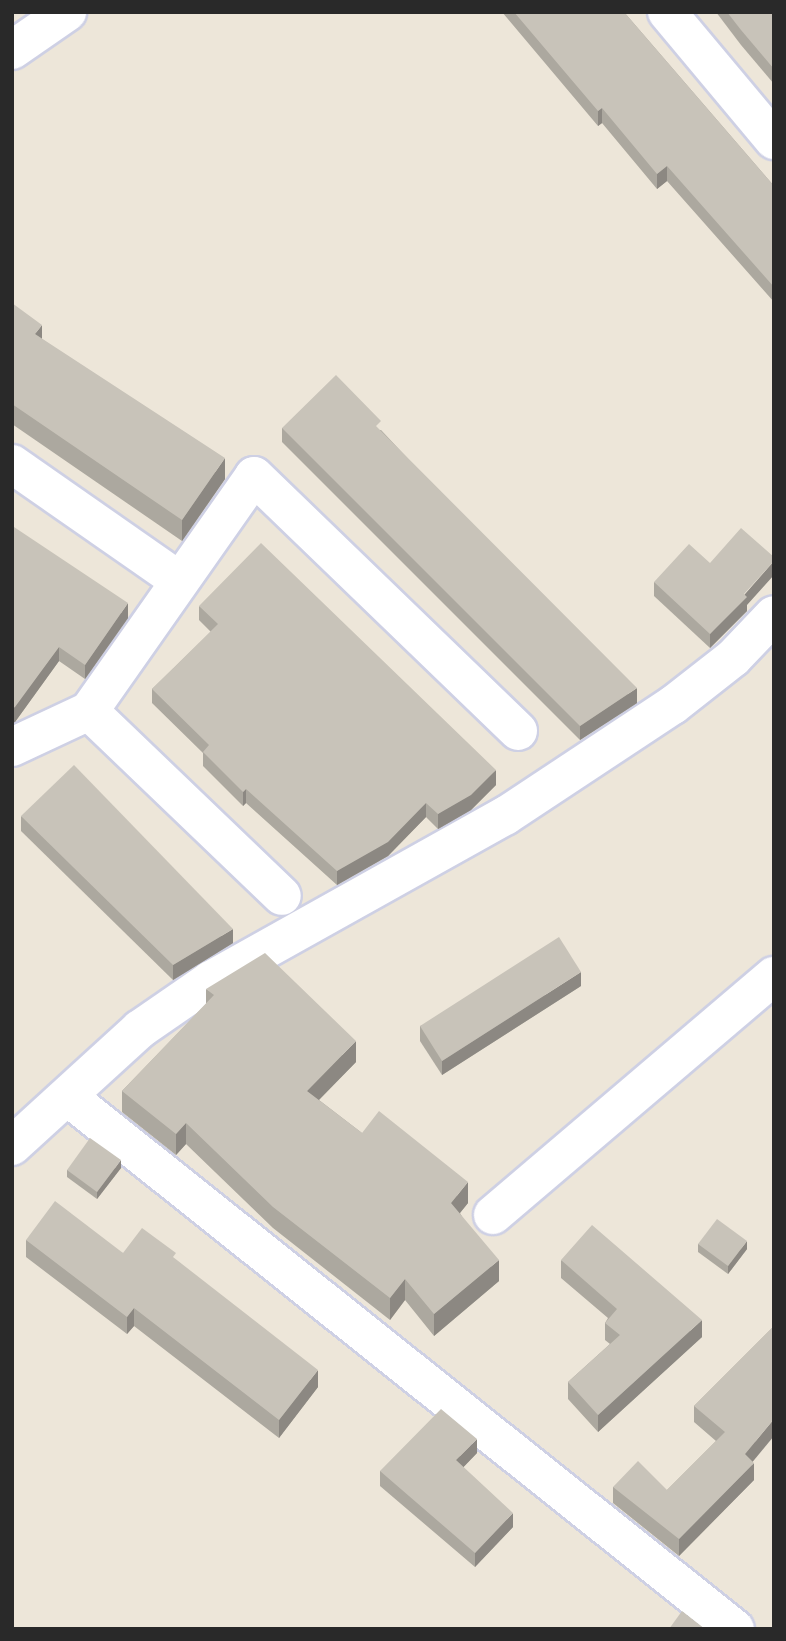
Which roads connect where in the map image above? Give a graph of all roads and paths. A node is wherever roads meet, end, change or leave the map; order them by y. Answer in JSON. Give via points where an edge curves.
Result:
{"nodes":[{"id":1,"x":67,"y":12,"type":"edge"},
{"id":2,"x":667,"y":12,"type":"edge"},
{"id":3,"x":12,"y":50,"type":"edge"},
{"id":4,"x":774,"y":140,"type":"edge"},
{"id":5,"x":12,"y":464,"type":"edge"},
{"id":6,"x":178,"y":580,"type":"junction"},
{"id":7,"x":774,"y":615,"type":"edge"},
{"id":8,"x":89,"y":711,"type":"junction"},
{"id":9,"x":517,"y":731,"type":"dead end"},
{"id":10,"x":12,"y":747,"type":"edge"},
{"id":11,"x":282,"y":896,"type":"dead end"},
{"id":12,"x":774,"y":976,"type":"edge"},
{"id":13,"x":68,"y":1097,"type":"junction"},
{"id":14,"x":12,"y":1146,"type":"edge"},
{"id":15,"x":493,"y":1215,"type":"dead end"},
{"id":16,"x":735,"y":1629,"type":"edge"}],
"edges":[{"from":1,"to":3,"type":"street"},
{"from":2,"to":4,"type":"street"},
{"from":5,"to":6,"type":"street"},
{"from":6,"to":8,"type":"street"},
{"from":6,"to":9,"type":"street","via":[[254,476]]},
{"from":7,"to":13,"type":"street","via":[[733,658],[673,705],[505,816],[211,980],[140,1029]]},
{"from":8,"to":10,"type":"street"},
{"from":8,"to":11,"type":"street"},
{"from":12,"to":15,"type":"street"},
{"from":13,"to":14,"type":"street"},
{"from":13,"to":16,"type":"street"}]}
